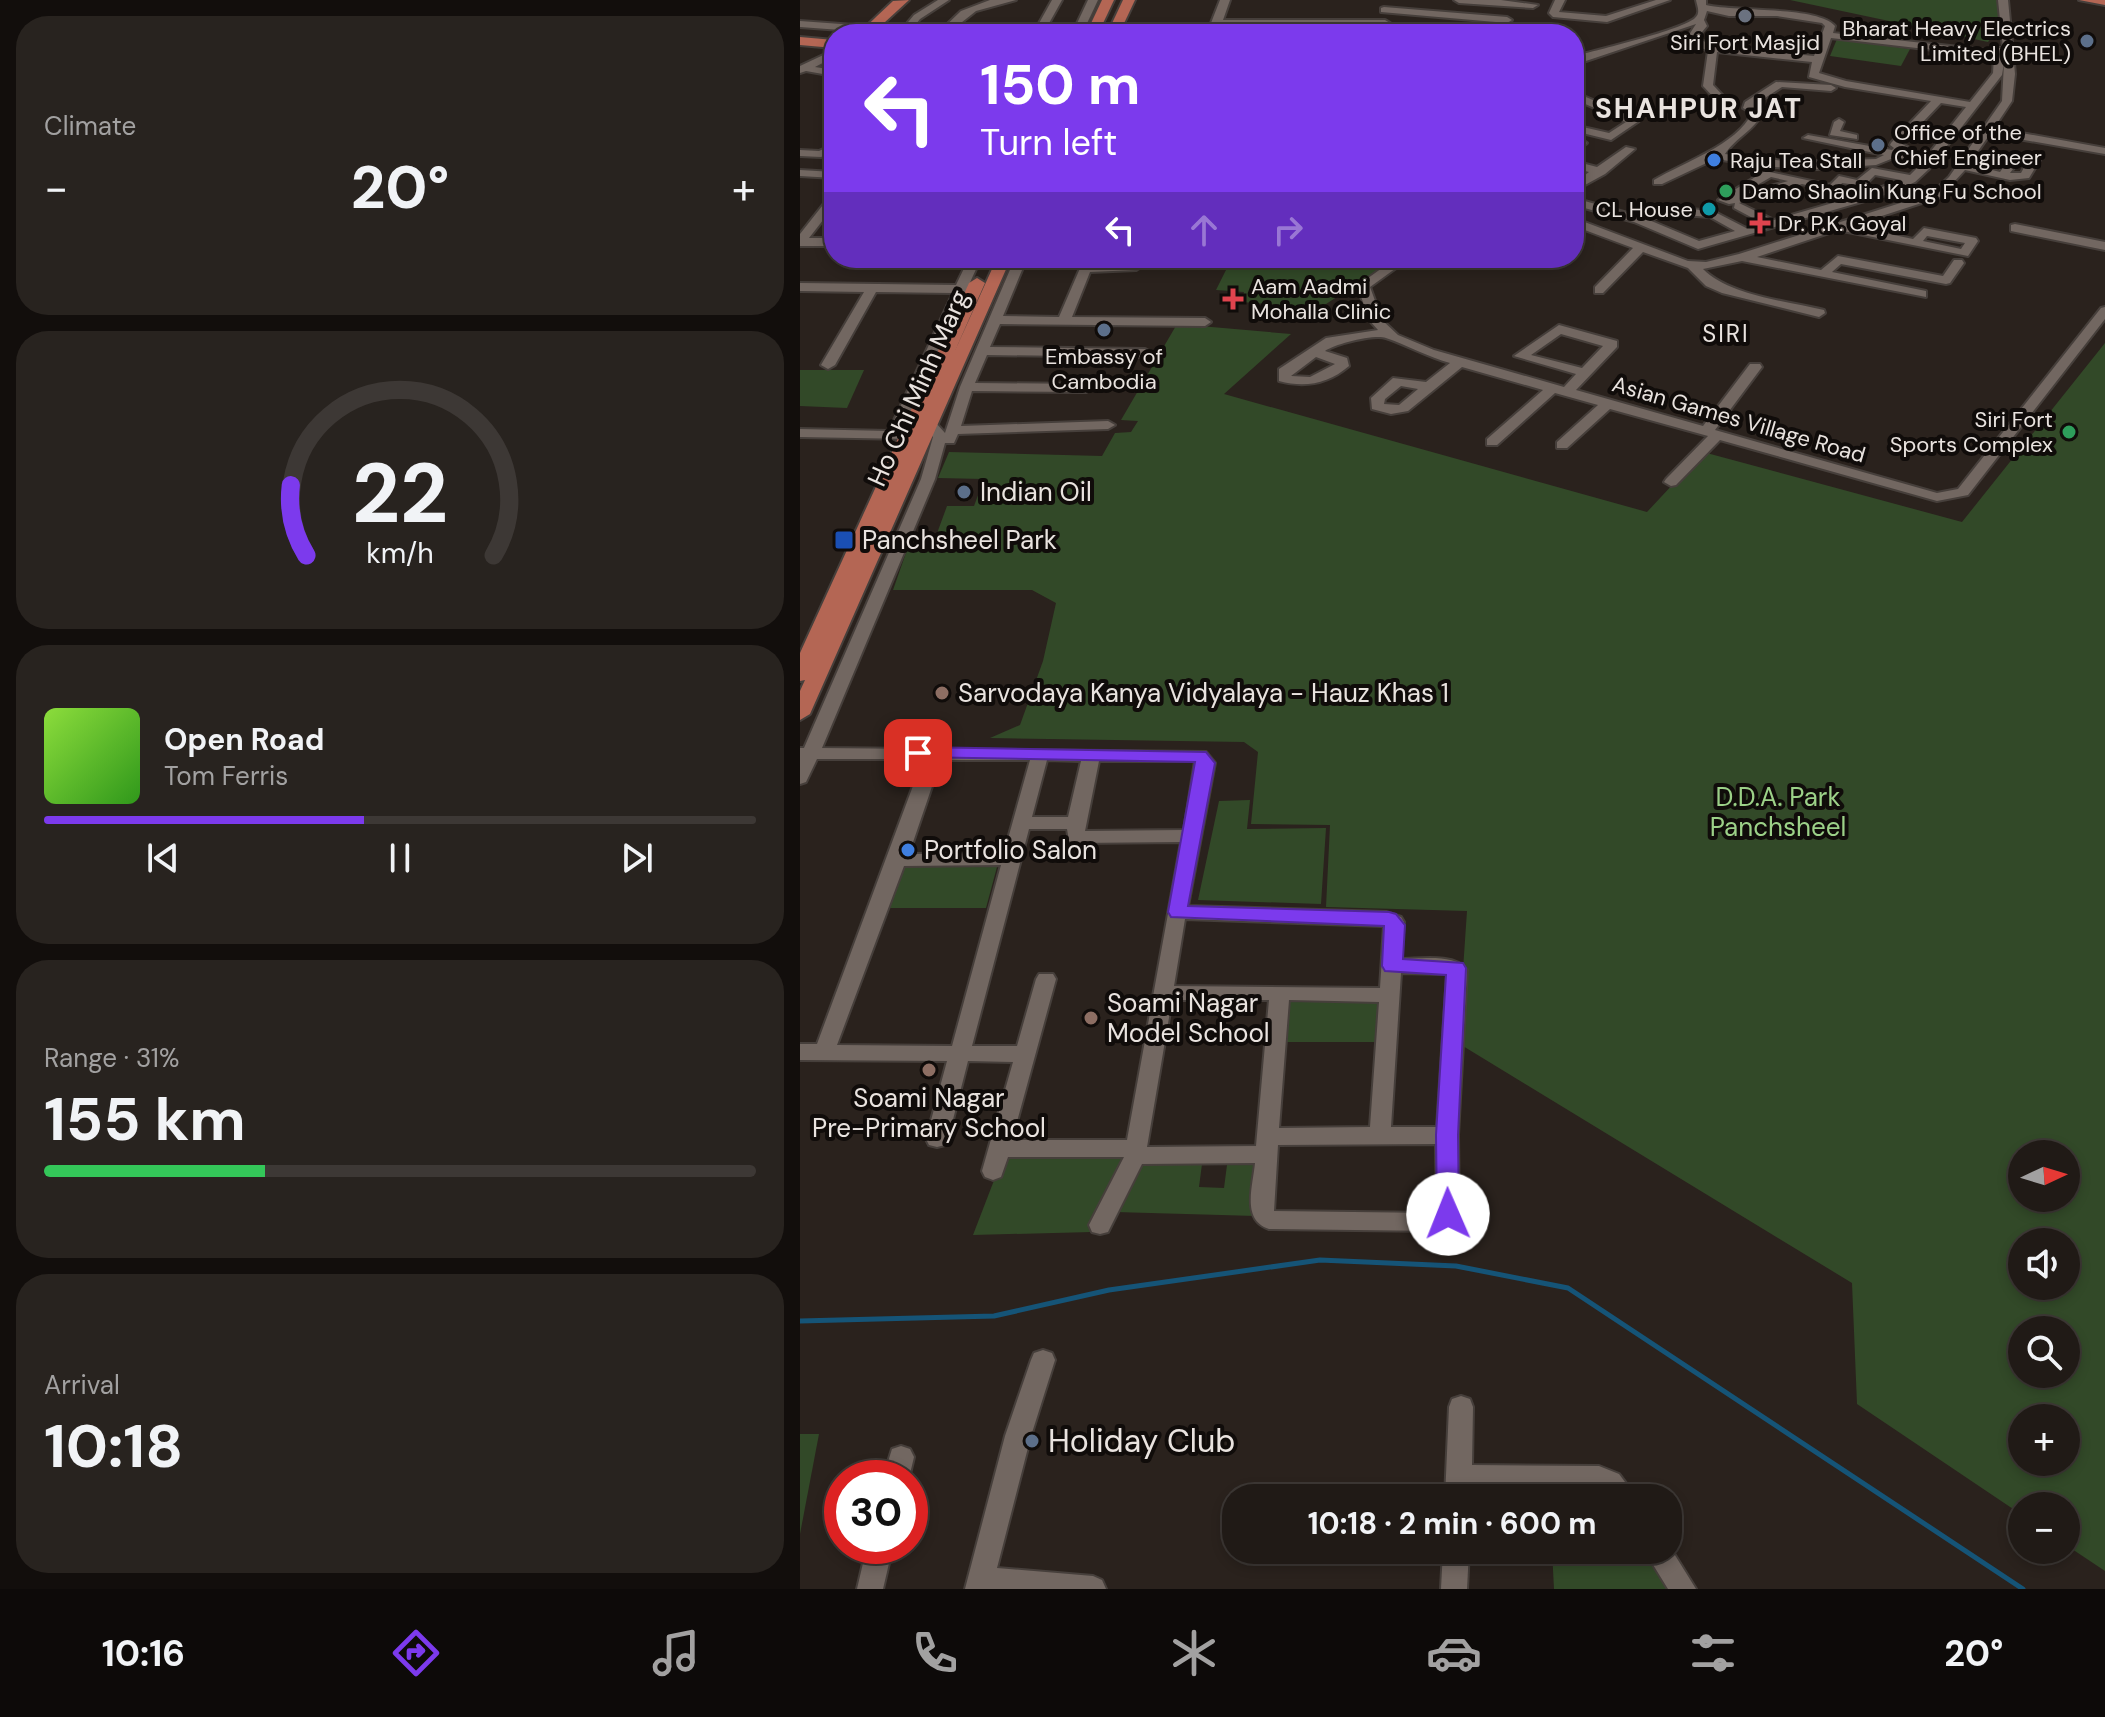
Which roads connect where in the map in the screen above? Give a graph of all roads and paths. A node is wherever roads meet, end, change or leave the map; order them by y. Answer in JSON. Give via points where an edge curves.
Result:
{"nodes":[{"id":1,"x":901,"y":0,"type":"edge"},
{"id":2,"x":944,"y":0,"type":"edge"},
{"id":3,"x":1011,"y":0,"type":"edge"},
{"id":4,"x":1057,"y":0,"type":"edge"},
{"id":5,"x":1096,"y":0,"type":"edge"},
{"id":6,"x":1108,"y":0,"type":"edge"},
{"id":7,"x":1117,"y":0,"type":"edge"},
{"id":8,"x":1129,"y":0,"type":"edge"},
{"id":9,"x":1225,"y":0,"type":"edge"},
{"id":10,"x":1459,"y":0,"type":"edge"},
{"id":11,"x":1560,"y":0,"type":"edge"},
{"id":12,"x":1621,"y":0,"type":"edge"},
{"id":13,"x":1646,"y":0,"type":"edge"},
{"id":14,"x":2085,"y":0,"type":"edge"},
{"id":15,"x":1663,"y":1,"type":"edge"},
{"id":16,"x":2006,"y":1,"type":"edge"},
{"id":17,"x":974,"y":2,"type":"edge"},
{"id":18,"x":2105,"y":2,"type":"edge"},
{"id":19,"x":1702,"y":3,"type":"edge"},
{"id":20,"x":1385,"y":5,"type":"edge"},
{"id":21,"x":1533,"y":5,"type":"dead end"},
{"id":22,"x":1320,"y":10,"type":"dead end"},
{"id":23,"x":1615,"y":17,"type":"junction"},
{"id":24,"x":1507,"y":20,"type":"dead end"},
{"id":25,"x":1699,"y":20,"type":"junction"},
{"id":26,"x":1317,"y":23,"type":"junction"},
{"id":27,"x":800,"y":24,"type":"edge"},
{"id":28,"x":878,"y":24,"type":"edge"},
{"id":29,"x":911,"y":24,"type":"edge"},
{"id":30,"x":950,"y":24,"type":"edge"},
{"id":31,"x":1044,"y":24,"type":"edge"},
{"id":32,"x":1083,"y":24,"type":"edge"},
{"id":33,"x":1088,"y":24,"type":"edge"},
{"id":34,"x":1097,"y":24,"type":"edge"},
{"id":35,"x":1107,"y":24,"type":"edge"},
{"id":36,"x":1118,"y":24,"type":"edge"},
{"id":37,"x":1216,"y":24,"type":"edge"},
{"id":38,"x":1297,"y":24,"type":"edge"},
{"id":39,"x":1330,"y":24,"type":"edge"},
{"id":40,"x":1829,"y":35,"type":"junction"},
{"id":41,"x":2006,"y":35,"type":"junction"},
{"id":42,"x":824,"y":36,"type":"edge"},
{"id":43,"x":800,"y":40,"type":"edge"},
{"id":44,"x":824,"y":41,"type":"edge"},
{"id":45,"x":1713,"y":49,"type":"junction"},
{"id":46,"x":824,"y":50,"type":"edge"},
{"id":47,"x":2000,"y":55,"type":"junction"},
{"id":48,"x":1584,"y":57,"type":"edge"},
{"id":49,"x":1820,"y":60,"type":"junction"},
{"id":50,"x":805,"y":68,"type":"edge"},
{"id":51,"x":1795,"y":71,"type":"dead end"},
{"id":52,"x":1780,"y":84,"type":"junction"},
{"id":53,"x":1870,"y":89,"type":"junction"},
{"id":54,"x":1584,"y":99,"type":"edge"},
{"id":55,"x":1938,"y":100,"type":"junction"},
{"id":56,"x":1724,"y":102,"type":"dead end"},
{"id":57,"x":1971,"y":105,"type":"junction"},
{"id":58,"x":1606,"y":107,"type":"junction"},
{"id":59,"x":1584,"y":120,"type":"edge"},
{"id":60,"x":1839,"y":122,"type":"dead end"},
{"id":61,"x":1584,"y":129,"type":"edge"},
{"id":62,"x":1988,"y":130,"type":"junction"},
{"id":63,"x":1611,"y":137,"type":"junction"},
{"id":64,"x":1808,"y":138,"type":"dead end"},
{"id":65,"x":1895,"y":151,"type":"junction"},
{"id":66,"x":2105,"y":151,"type":"edge"},
{"id":67,"x":824,"y":152,"type":"edge"},
{"id":68,"x":800,"y":153,"type":"edge"},
{"id":69,"x":1713,"y":155,"type":"junction"},
{"id":70,"x":1929,"y":160,"type":"junction"},
{"id":71,"x":1962,"y":166,"type":"junction"},
{"id":72,"x":1584,"y":167,"type":"edge"},
{"id":73,"x":1601,"y":172,"type":"junction"},
{"id":74,"x":800,"y":173,"type":"edge"},
{"id":75,"x":824,"y":174,"type":"edge"},
{"id":76,"x":2004,"y":174,"type":"dead end"},
{"id":77,"x":1912,"y":179,"type":"junction"},
{"id":78,"x":1802,"y":180,"type":"junction"},
{"id":79,"x":1584,"y":182,"type":"edge"},
{"id":80,"x":1658,"y":182,"type":"dead end"},
{"id":81,"x":1832,"y":190,"type":"junction"},
{"id":82,"x":1854,"y":201,"type":"junction"},
{"id":83,"x":1584,"y":204,"type":"edge"},
{"id":84,"x":1734,"y":204,"type":"junction"},
{"id":85,"x":824,"y":211,"type":"edge"},
{"id":86,"x":1713,"y":214,"type":"junction"},
{"id":87,"x":1638,"y":220,"type":"junction"},
{"id":88,"x":1775,"y":225,"type":"junction"},
{"id":89,"x":1584,"y":226,"type":"edge"},
{"id":90,"x":1839,"y":228,"type":"junction"},
{"id":91,"x":2015,"y":228,"type":"dead end"},
{"id":92,"x":1747,"y":233,"type":"junction"},
{"id":93,"x":800,"y":242,"type":"edge"},
{"id":94,"x":824,"y":242,"type":"edge"},
{"id":95,"x":1916,"y":243,"type":"dead end"},
{"id":96,"x":1642,"y":246,"type":"junction"},
{"id":97,"x":2105,"y":246,"type":"edge"},
{"id":98,"x":1743,"y":257,"type":"junction"},
{"id":99,"x":1958,"y":263,"type":"dead end"},
{"id":100,"x":1693,"y":266,"type":"junction"},
{"id":101,"x":970,"y":268,"type":"edge"},
{"id":102,"x":983,"y":268,"type":"edge"},
{"id":103,"x":1000,"y":268,"type":"edge"},
{"id":104,"x":1017,"y":268,"type":"edge"},
{"id":105,"x":1102,"y":268,"type":"edge"},
{"id":106,"x":1388,"y":268,"type":"edge"},
{"id":107,"x":1824,"y":273,"type":"junction"},
{"id":108,"x":1924,"y":276,"type":"junction"},
{"id":109,"x":800,"y":287,"type":"edge"},
{"id":110,"x":872,"y":288,"type":"junction"},
{"id":111,"x":961,"y":289,"type":"junction"},
{"id":112,"x":1599,"y":290,"type":"dead end"},
{"id":113,"x":2105,"y":311,"type":"edge"},
{"id":114,"x":1819,"y":313,"type":"dead end"},
{"id":115,"x":996,"y":320,"type":"junction"},
{"id":116,"x":1064,"y":320,"type":"junction"},
{"id":117,"x":1205,"y":322,"type":"dead end"},
{"id":118,"x":1388,"y":333,"type":"junction"},
{"id":119,"x":982,"y":351,"type":"junction"},
{"id":120,"x":1315,"y":352,"type":"dead end"},
{"id":121,"x":1145,"y":353,"type":"dead end"},
{"id":122,"x":1460,"y":362,"type":"junction"},
{"id":123,"x":828,"y":365,"type":"dead end"},
{"id":124,"x":1755,"y":367,"type":"dead end"},
{"id":125,"x":1586,"y":373,"type":"junction"},
{"id":126,"x":967,"y":387,"type":"junction"},
{"id":127,"x":1429,"y":387,"type":"dead end"},
{"id":128,"x":1086,"y":388,"type":"dead end"},
{"id":129,"x":1559,"y":391,"type":"junction"},
{"id":130,"x":1607,"y":404,"type":"junction"},
{"id":131,"x":1108,"y":425,"type":"dead end"},
{"id":132,"x":931,"y":426,"type":"junction"},
{"id":133,"x":800,"y":433,"type":"edge"},
{"id":134,"x":1711,"y":434,"type":"junction"},
{"id":135,"x":836,"y":438,"type":"junction"},
{"id":136,"x":902,"y":439,"type":"junction"},
{"id":137,"x":800,"y":442,"type":"edge"},
{"id":138,"x":1492,"y":442,"type":"dead end"},
{"id":139,"x":1562,"y":445,"type":"dead end"},
{"id":140,"x":1671,"y":482,"type":"dead end"},
{"id":141,"x":800,"y":675,"type":"edge"},
{"id":142,"x":800,"y":714,"type":"edge"},
{"id":143,"x":806,"y":753,"type":"edge"},
{"id":144,"x":934,"y":753,"type":"junction"},
{"id":145,"x":1040,"y":754,"type":"junction"},
{"id":146,"x":1091,"y":755,"type":"junction"},
{"id":147,"x":800,"y":778,"type":"edge"},
{"id":148,"x":1022,"y":823,"type":"junction"},
{"id":149,"x":1076,"y":823,"type":"junction"},
{"id":150,"x":1193,"y":836,"type":"junction"},
{"id":151,"x":1012,"y":859,"type":"junction"},
{"id":152,"x":897,"y":860,"type":"junction"},
{"id":153,"x":1177,"y":912,"type":"junction"},
{"id":154,"x":1392,"y":966,"type":"junction"},
{"id":155,"x":1046,"y":979,"type":"dead end"},
{"id":156,"x":1163,"y":993,"type":"junction"},
{"id":157,"x":1280,"y":993,"type":"junction"},
{"id":158,"x":1390,"y":995,"type":"junction"},
{"id":159,"x":800,"y":1052,"type":"edge"},
{"id":160,"x":824,"y":1052,"type":"junction"},
{"id":161,"x":961,"y":1053,"type":"junction"},
{"id":162,"x":1025,"y":1054,"type":"junction"},
{"id":163,"x":1380,"y":1135,"type":"junction"},
{"id":164,"x":1447,"y":1135,"type":"junction"},
{"id":165,"x":937,"y":1139,"type":"dead end"},
{"id":166,"x":1265,"y":1146,"type":"junction"},
{"id":167,"x":1001,"y":1149,"type":"junction"},
{"id":168,"x":1135,"y":1152,"type":"junction"},
{"id":169,"x":993,"y":1171,"type":"dead end"},
{"id":170,"x":1100,"y":1225,"type":"dead end"},
{"id":171,"x":1043,"y":1360,"type":"dead end"},
{"id":172,"x":1461,"y":1407,"type":"dead end"},
{"id":173,"x":1458,"y":1484,"type":"edge"},
{"id":174,"x":1505,"y":1484,"type":"edge"},
{"id":175,"x":1612,"y":1484,"type":"edge"},
{"id":176,"x":876,"y":1564,"type":"edge"},
{"id":177,"x":1455,"y":1564,"type":"edge"},
{"id":178,"x":1666,"y":1564,"type":"edge"},
{"id":179,"x":979,"y":1584,"type":"edge"},
{"id":180,"x":870,"y":1589,"type":"edge"},
{"id":181,"x":1078,"y":1589,"type":"edge"},
{"id":182,"x":1454,"y":1589,"type":"edge"},
{"id":183,"x":1683,"y":1589,"type":"edge"}],
"edges":[{"from":1,"to":28,"type":"main road"},
{"from":2,"to":29,"type":"street"},
{"from":3,"to":17,"type":"street"},
{"from":4,"to":31,"type":"street"},
{"from":5,"to":32,"type":"street"},
{"from":5,"to":33,"type":"main road"},
{"from":6,"to":34,"type":"main road"},
{"from":7,"to":35,"type":"main road"},
{"from":8,"to":36,"type":"main road"},
{"from":9,"to":37,"type":"street"},
{"from":10,"to":21,"type":"street"},
{"from":11,"to":23,"type":"street","via":[[1556,15]]},
{"from":12,"to":23,"type":"street"},
{"from":13,"to":15,"type":"street"},
{"from":14,"to":18,"type":"main road"},
{"from":15,"to":23,"type":"street"},
{"from":16,"to":41,"type":"street"},
{"from":17,"to":30,"type":"street"},
{"from":19,"to":25,"type":"street"},
{"from":19,"to":40,"type":"street","via":[[1729,13],[1825,21]]},
{"from":20,"to":24,"type":"street"},
{"from":22,"to":26,"type":"street"},
{"from":25,"to":45,"type":"street","via":[[1702,26],[1693,42]]},
{"from":25,"to":48,"type":"street"},
{"from":26,"to":38,"type":"street"},
{"from":26,"to":39,"type":"street"},
{"from":27,"to":42,"type":"street"},
{"from":40,"to":47,"type":"street"},
{"from":40,"to":49,"type":"street"},
{"from":41,"to":47,"type":"street","via":[[2000,38]]},
{"from":41,"to":62,"type":"street","via":[[2007,101]]},
{"from":43,"to":44,"type":"main road"},
{"from":45,"to":49,"type":"street"},
{"from":45,"to":56,"type":"street","via":[[1708,86]]},
{"from":46,"to":50,"type":"street"},
{"from":47,"to":57,"type":"street","via":[[1998,73]]},
{"from":49,"to":53,"type":"street","via":[[1813,75]]},
{"from":51,"to":52,"type":"street"},
{"from":52,"to":53,"type":"street"},
{"from":52,"to":69,"type":"street","via":[[1749,104],[1759,114],[1752,125]]},
{"from":53,"to":55,"type":"street"},
{"from":54,"to":58,"type":"street"},
{"from":55,"to":57,"type":"street"},
{"from":55,"to":65,"type":"street"},
{"from":57,"to":70,"type":"street"},
{"from":58,"to":59,"type":"street"},
{"from":58,"to":63,"type":"street","via":[[1634,121]]},
{"from":60,"to":65,"type":"street","via":[[1834,133]]},
{"from":61,"to":63,"type":"street"},
{"from":62,"to":66,"type":"street"},
{"from":62,"to":71,"type":"street"},
{"from":63,"to":73,"type":"street","via":[[1629,144]]},
{"from":64,"to":65,"type":"street"},
{"from":65,"to":69,"type":"street","via":[[1878,162],[1814,165]]},
{"from":65,"to":70,"type":"street"},
{"from":65,"to":70,"type":"street"},
{"from":67,"to":68,"type":"street"},
{"from":69,"to":80,"type":"street"},
{"from":70,"to":77,"type":"street"},
{"from":71,"to":76,"type":"street"},
{"from":71,"to":90,"type":"street","via":[[1927,199]]},
{"from":72,"to":73,"type":"street"},
{"from":73,"to":79,"type":"street"},
{"from":74,"to":75,"type":"street"},
{"from":77,"to":81,"type":"street","via":[[1872,171],[1860,184],[1839,179]]},
{"from":77,"to":82,"type":"street"},
{"from":78,"to":81,"type":"street"},
{"from":78,"to":84,"type":"street"},
{"from":78,"to":84,"type":"street","via":[[1769,173],[1724,200]]},
{"from":81,"to":82,"type":"street"},
{"from":82,"to":88,"type":"street"},
{"from":83,"to":87,"type":"street"},
{"from":84,"to":86,"type":"street"},
{"from":84,"to":88,"type":"street"},
{"from":85,"to":93,"type":"street"},
{"from":86,"to":87,"type":"street","via":[[1668,210]]},
{"from":86,"to":92,"type":"street"},
{"from":87,"to":92,"type":"street","via":[[1689,244]]},
{"from":88,"to":92,"type":"street"},
{"from":89,"to":96,"type":"street"},
{"from":90,"to":95,"type":"street"},
{"from":90,"to":98,"type":"street"},
{"from":91,"to":97,"type":"street"},
{"from":93,"to":94,"type":"street"},
{"from":96,"to":100,"type":"street"},
{"from":96,"to":112,"type":"street"},
{"from":98,"to":100,"type":"street"},
{"from":98,"to":107,"type":"street"},
{"from":99,"to":108,"type":"street","via":[[1946,280]]},
{"from":100,"to":114,"type":"street","via":[[1726,290]]},
{"from":101,"to":111,"type":"street"},
{"from":102,"to":136,"type":"main road","name":"Ho Chi Minh Marg"},
{"from":103,"to":132,"type":"main road","name":"Ho Chi Minh Marg"},
{"from":104,"to":115,"type":"street"},
{"from":105,"to":116,"type":"street","via":[[1085,269]]},
{"from":106,"to":118,"type":"street","via":[[1363,284],[1376,321]]},
{"from":107,"to":108,"type":"street","via":[[1838,260]]},
{"from":107,"to":108,"type":"street","via":[[1916,293]]},
{"from":109,"to":110,"type":"street"},
{"from":110,"to":111,"type":"street"},
{"from":110,"to":123,"type":"street"},
{"from":111,"to":136,"type":"street"},
{"from":113,"to":134,"type":"street","name":"Asian Games Village Road","via":[[1958,495],[1928,495]]},
{"from":115,"to":116,"type":"street"},
{"from":115,"to":119,"type":"street"},
{"from":116,"to":117,"type":"street"},
{"from":118,"to":120,"type":"street","via":[[1331,341]]},
{"from":118,"to":122,"type":"street","name":"Asian Games Village Road"},
{"from":119,"to":121,"type":"street"},
{"from":119,"to":126,"type":"street"},
{"from":122,"to":127,"type":"street"},
{"from":122,"to":129,"type":"street","name":"Asian Games Village Road"},
{"from":124,"to":134,"type":"street"},
{"from":125,"to":125,"type":"street","via":[[1612,344],[1559,329],[1521,356]]},
{"from":125,"to":129,"type":"street"},
{"from":126,"to":128,"type":"street"},
{"from":126,"to":131,"type":"street","via":[[951,435]]},
{"from":129,"to":130,"type":"street","name":"Asian Games Village Road"},
{"from":129,"to":138,"type":"street"},
{"from":130,"to":134,"type":"street","name":"Asian Games Village Road"},
{"from":130,"to":139,"type":"street"},
{"from":132,"to":142,"type":"main road","name":"Ho Chi Minh Marg"},
{"from":132,"to":143,"type":"street","via":[[940,436],[928,479]]},
{"from":133,"to":135,"type":"street"},
{"from":134,"to":140,"type":"street"},
{"from":135,"to":136,"type":"street"},
{"from":135,"to":137,"type":"street"},
{"from":136,"to":141,"type":"main road","name":"Ho Chi Minh Marg"},
{"from":143,"to":144,"type":"street"},
{"from":143,"to":147,"type":"street"},
{"from":144,"to":145,"type":"street"},
{"from":144,"to":152,"type":"street"},
{"from":145,"to":146,"type":"street"},
{"from":145,"to":148,"type":"street"},
{"from":146,"to":149,"type":"street"},
{"from":146,"to":150,"type":"street","via":[[1203,758]]},
{"from":148,"to":149,"type":"street"},
{"from":148,"to":151,"type":"street"},
{"from":149,"to":150,"type":"street","via":[[1076,837]]},
{"from":150,"to":153,"type":"street"},
{"from":151,"to":152,"type":"street"},
{"from":151,"to":161,"type":"street"},
{"from":152,"to":160,"type":"street"},
{"from":153,"to":154,"type":"street","via":[[1389,919],[1395,925]]},
{"from":153,"to":156,"type":"street"},
{"from":154,"to":158,"type":"street"},
{"from":154,"to":164,"type":"street","via":[[1457,970]]},
{"from":155,"to":162,"type":"street"},
{"from":156,"to":157,"type":"street"},
{"from":156,"to":168,"type":"street"},
{"from":157,"to":158,"type":"street"},
{"from":157,"to":166,"type":"street"},
{"from":158,"to":163,"type":"street"},
{"from":159,"to":160,"type":"street"},
{"from":160,"to":161,"type":"street"},
{"from":161,"to":162,"type":"street"},
{"from":161,"to":165,"type":"street"},
{"from":162,"to":167,"type":"street"},
{"from":163,"to":164,"type":"street"},
{"from":163,"to":166,"type":"street"},
{"from":164,"to":166,"type":"street","via":[[1448,1214],[1438,1222],[1269,1220],[1262,1207]]},
{"from":166,"to":168,"type":"street"},
{"from":167,"to":168,"type":"street"},
{"from":167,"to":169,"type":"street"},
{"from":168,"to":170,"type":"street"},
{"from":171,"to":179,"type":"street"},
{"from":172,"to":173,"type":"street"},
{"from":174,"to":175,"type":"street","via":[[1599,1478]]},
{"from":176,"to":180,"type":"street"},
{"from":177,"to":182,"type":"street"},
{"from":178,"to":183,"type":"street"},
{"from":179,"to":181,"type":"street"}]}
